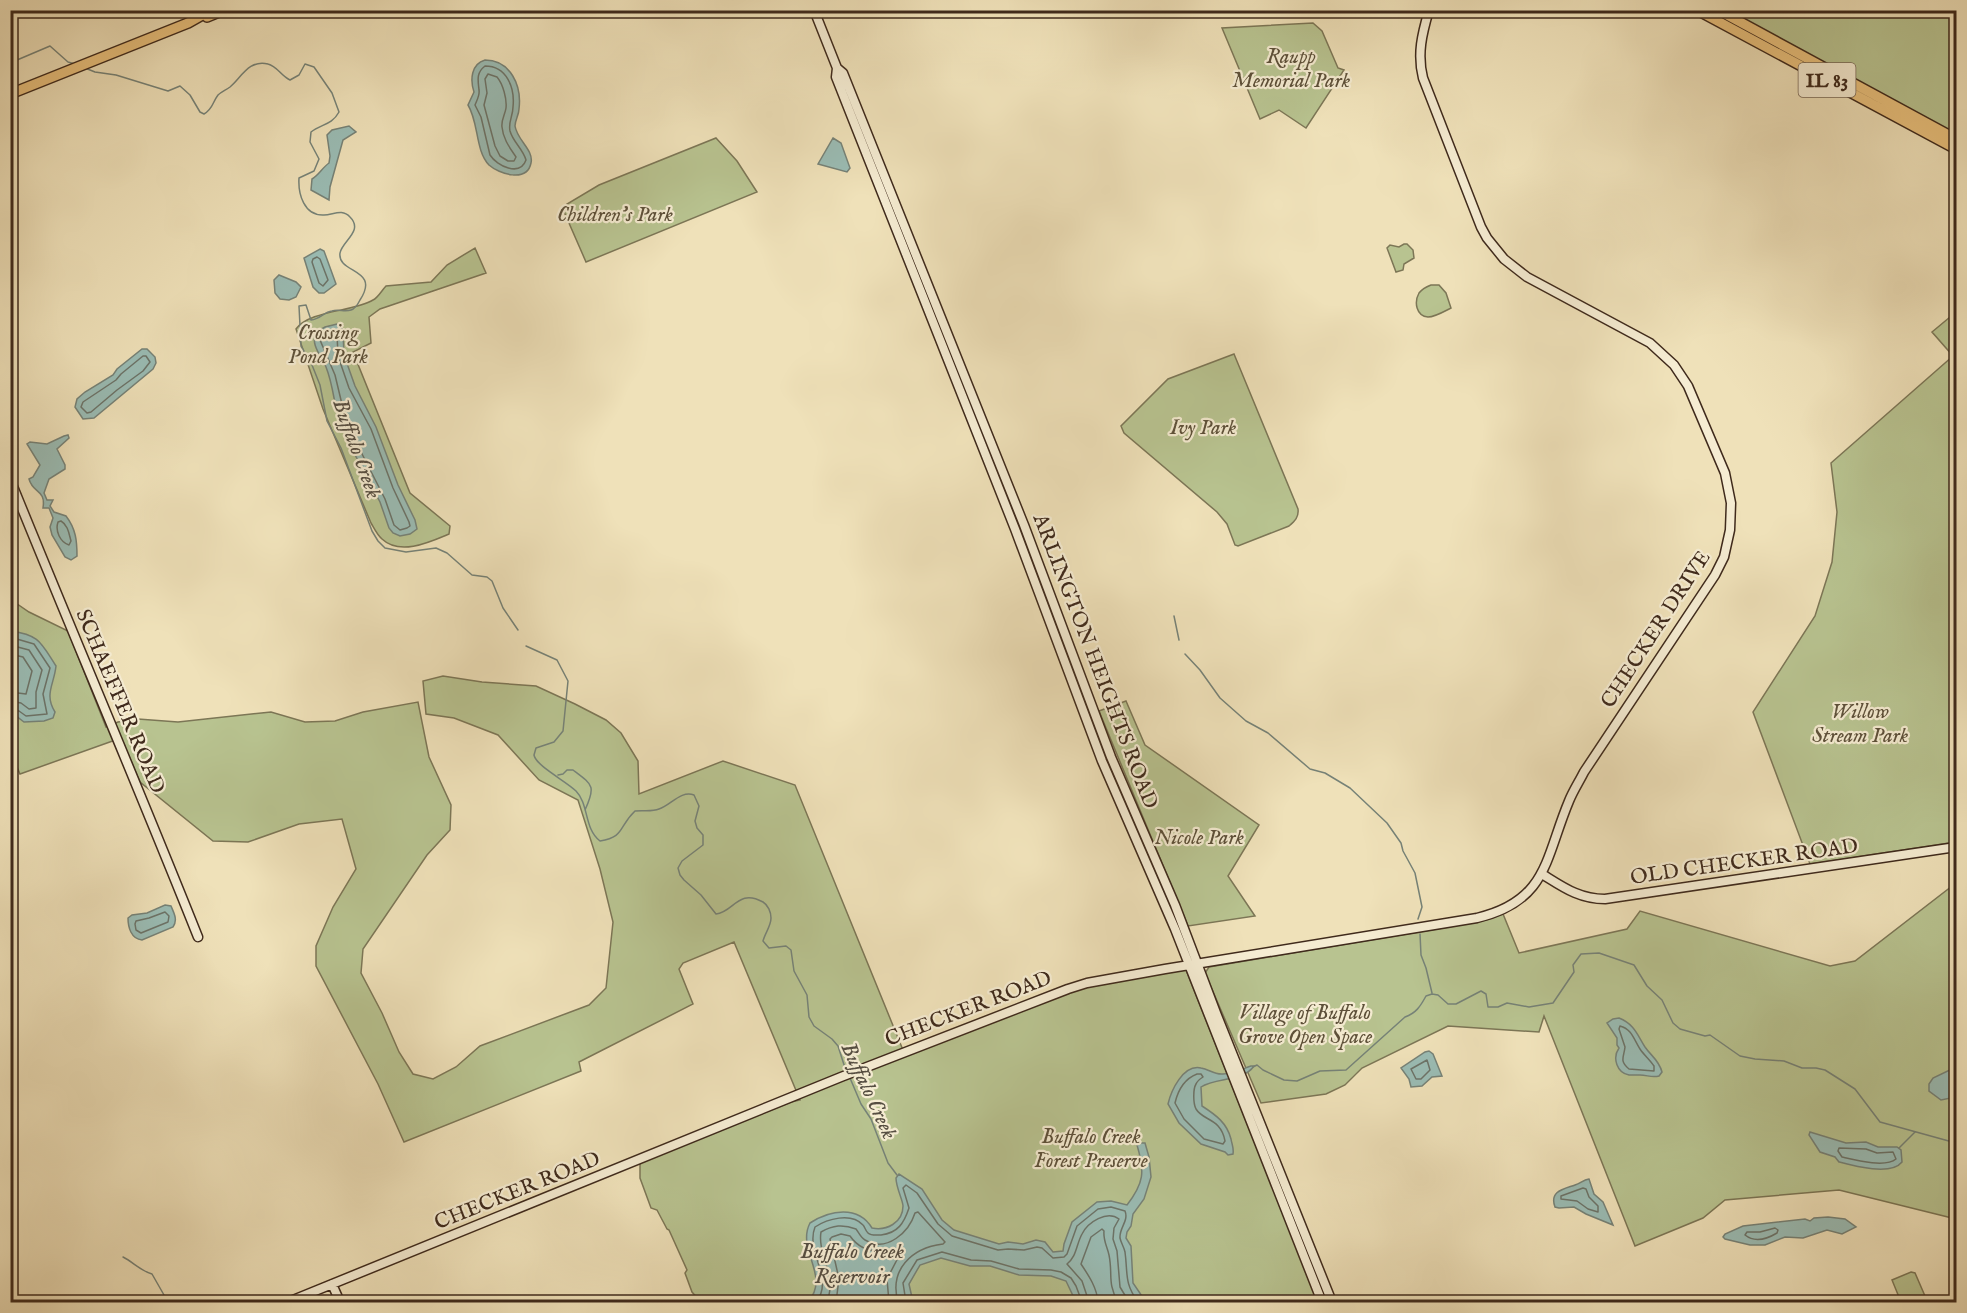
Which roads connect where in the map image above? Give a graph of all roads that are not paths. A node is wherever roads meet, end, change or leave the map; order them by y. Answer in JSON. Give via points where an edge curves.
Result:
{"nodes":[{"id":1,"x":211,"y":10,"type":"edge"},
{"id":2,"x":224,"y":10,"type":"edge"},
{"id":3,"x":814,"y":10,"type":"edge"},
{"id":4,"x":1429,"y":10,"type":"edge"},
{"id":5,"x":1696,"y":10,"type":"edge"},
{"id":6,"x":1718,"y":10,"type":"edge"},
{"id":7,"x":188,"y":22,"type":"junction"},
{"id":8,"x":837,"y":68,"type":"junction"},
{"id":9,"x":10,"y":94,"type":"edge"},
{"id":10,"x":1956,"y":139,"type":"edge"},
{"id":11,"x":1956,"y":149,"type":"edge"},
{"id":12,"x":977,"y":432,"type":"junction"},
{"id":13,"x":998,"y":458,"type":"junction"},
{"id":14,"x":10,"y":479,"type":"edge"},
{"id":15,"x":1956,"y":847,"type":"edge"},
{"id":16,"x":1542,"y":874,"type":"junction"},
{"id":17,"x":198,"y":938,"type":"dead end"},
{"id":18,"x":1194,"y":965,"type":"junction"},
{"id":19,"x":1240,"y":1083,"type":"junction"},
{"id":20,"x":332,"y":1284,"type":"junction"},
{"id":21,"x":288,"y":1302,"type":"edge"},
{"id":22,"x":339,"y":1302,"type":"edge"},
{"id":23,"x":1322,"y":1302,"type":"edge"},
{"id":24,"x":1332,"y":1302,"type":"edge"}],
"edges":[{"from":1,"to":7,"type":"main road"},
{"from":2,"to":7,"type":"main road"},
{"from":3,"to":8,"type":"street","name":"ARLINGTON HEIGHTS ROAD"},
{"from":4,"to":16,"type":"street","name":"CHECKER DRIVE","via":[[1420,44],[1423,78],[1487,238],[1527,277],[1650,343],[1674,365],[1688,386],[1725,473],[1731,502],[1730,530],[1715,575],[1584,772]]},
{"from":5,"to":11,"type":"main road","number":"IL 83"},
{"from":6,"to":10,"type":"main road","number":"IL 83"},
{"from":7,"to":9,"type":"main road"},
{"from":8,"to":12,"type":"street","name":"ARLINGTON HEIGHTS ROAD","via":[[836,77]]},
{"from":8,"to":13,"type":"street","name":"ARLINGTON HEIGHTS ROAD","via":[[843,73]]},
{"from":12,"to":13,"type":"street"},
{"from":12,"to":18,"type":"street","name":"ARLINGTON HEIGHTS ROAD","via":[[1102,760]]},
{"from":13,"to":18,"type":"street","name":"ARLINGTON HEIGHTS ROAD","via":[[1111,757],[1171,895]]},
{"from":14,"to":17,"type":"street","name":"SCHAEFFER ROAD"},
{"from":15,"to":16,"type":"street","name":"OLD CHECKER ROAD","via":[[1605,899],[1575,895]]},
{"from":16,"to":18,"type":"street","name":"CHECKER ROAD","via":[[1527,894],[1490,915]]},
{"from":18,"to":19,"type":"street","name":"ARLINGTON HEIGHTS ROAD"},
{"from":18,"to":20,"type":"street","name":"CHECKER ROAD","via":[[1068,989]]},
{"from":19,"to":23,"type":"street","name":"ARLINGTON HEIGHTS ROAD"},
{"from":19,"to":24,"type":"street","name":"ARLINGTON HEIGHTS ROAD"},
{"from":20,"to":21,"type":"street","name":"CHECKER ROAD"},
{"from":20,"to":22,"type":"street"}]}
